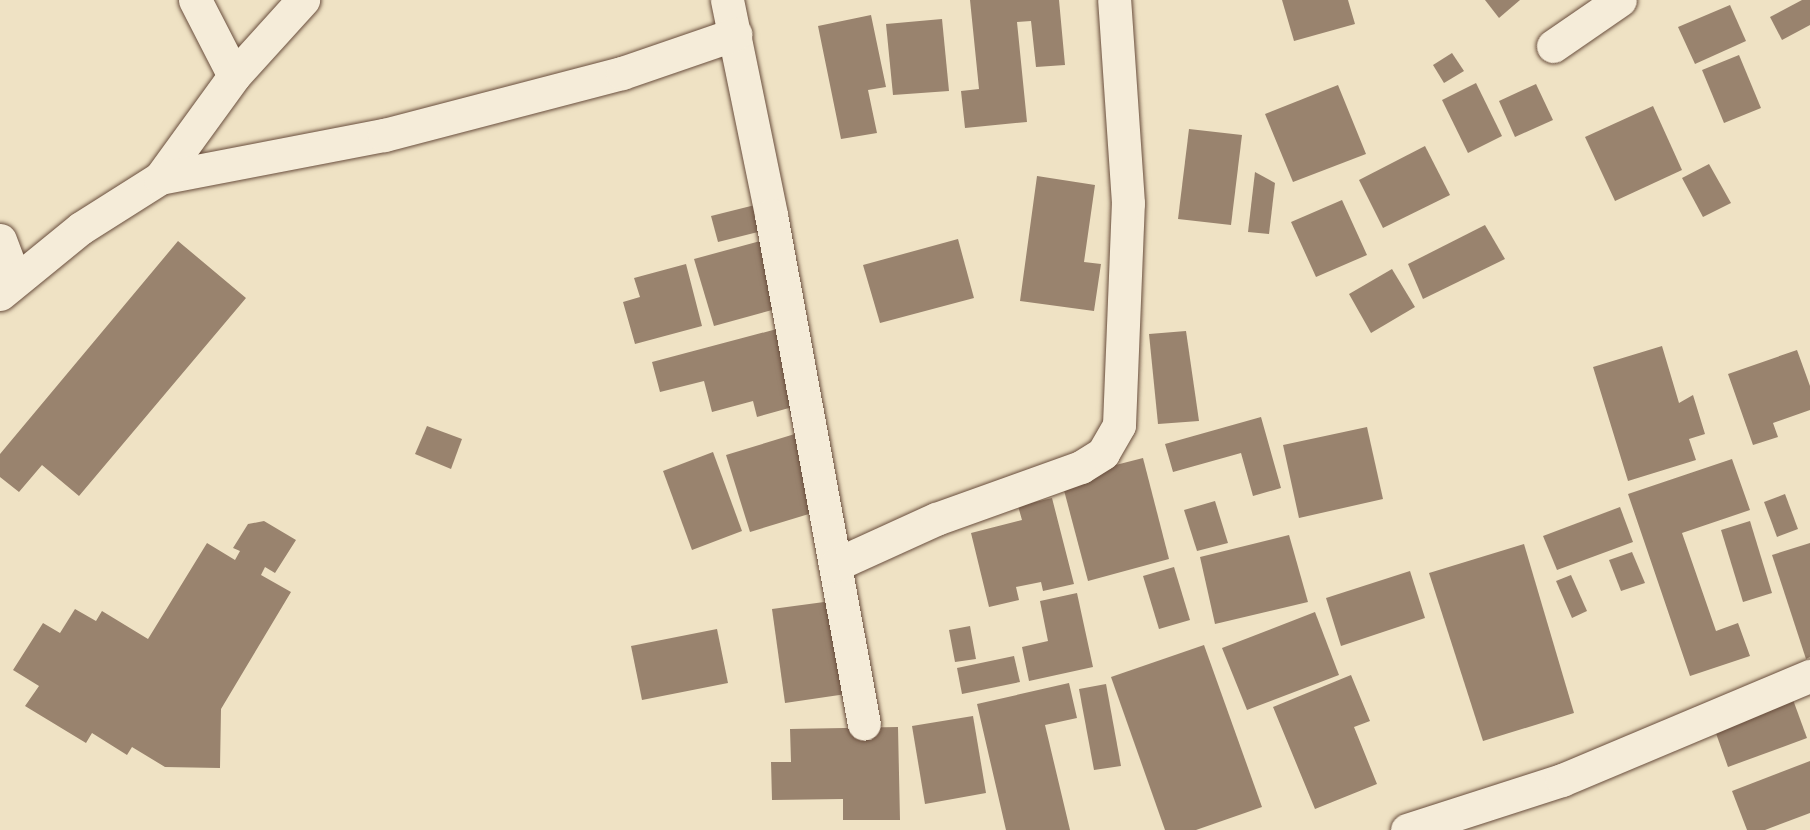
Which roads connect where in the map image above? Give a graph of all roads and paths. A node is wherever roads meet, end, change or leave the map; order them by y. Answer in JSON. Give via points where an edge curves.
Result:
{"nodes":[{"id":1,"x":195,"y":0,"type":"edge"},
{"id":2,"x":303,"y":0,"type":"edge"},
{"id":3,"x":727,"y":0,"type":"edge"},
{"id":4,"x":1114,"y":0,"type":"edge"},
{"id":5,"x":1620,"y":0,"type":"edge"},
{"id":6,"x":735,"y":34,"type":"junction"},
{"id":7,"x":1553,"y":46,"type":"dead end"},
{"id":8,"x":234,"y":76,"type":"junction"},
{"id":9,"x":160,"y":178,"type":"junction"},
{"id":10,"x":0,"y":240,"type":"edge"},
{"id":11,"x":7,"y":287,"type":"edge"},
{"id":12,"x":835,"y":565,"type":"junction"},
{"id":13,"x":1810,"y":676,"type":"edge"},
{"id":14,"x":864,"y":724,"type":"dead end"},
{"id":15,"x":1407,"y":830,"type":"edge"}],
"edges":[{"from":1,"to":8,"type":"street"},
{"from":2,"to":8,"type":"street"},
{"from":3,"to":6,"type":"street"},
{"from":4,"to":12,"type":"street","via":[[1128,203],[1119,424],[1103,453],[1081,467],[936,519]]},
{"from":5,"to":7,"type":"street"},
{"from":6,"to":9,"type":"street","via":[[622,73],[395,132]]},
{"from":6,"to":12,"type":"street"},
{"from":8,"to":9,"type":"street"},
{"from":9,"to":11,"type":"street","via":[[81,228]]},
{"from":10,"to":11,"type":"street"},
{"from":12,"to":14,"type":"street"},
{"from":13,"to":15,"type":"street","via":[[1562,780]]}]}
